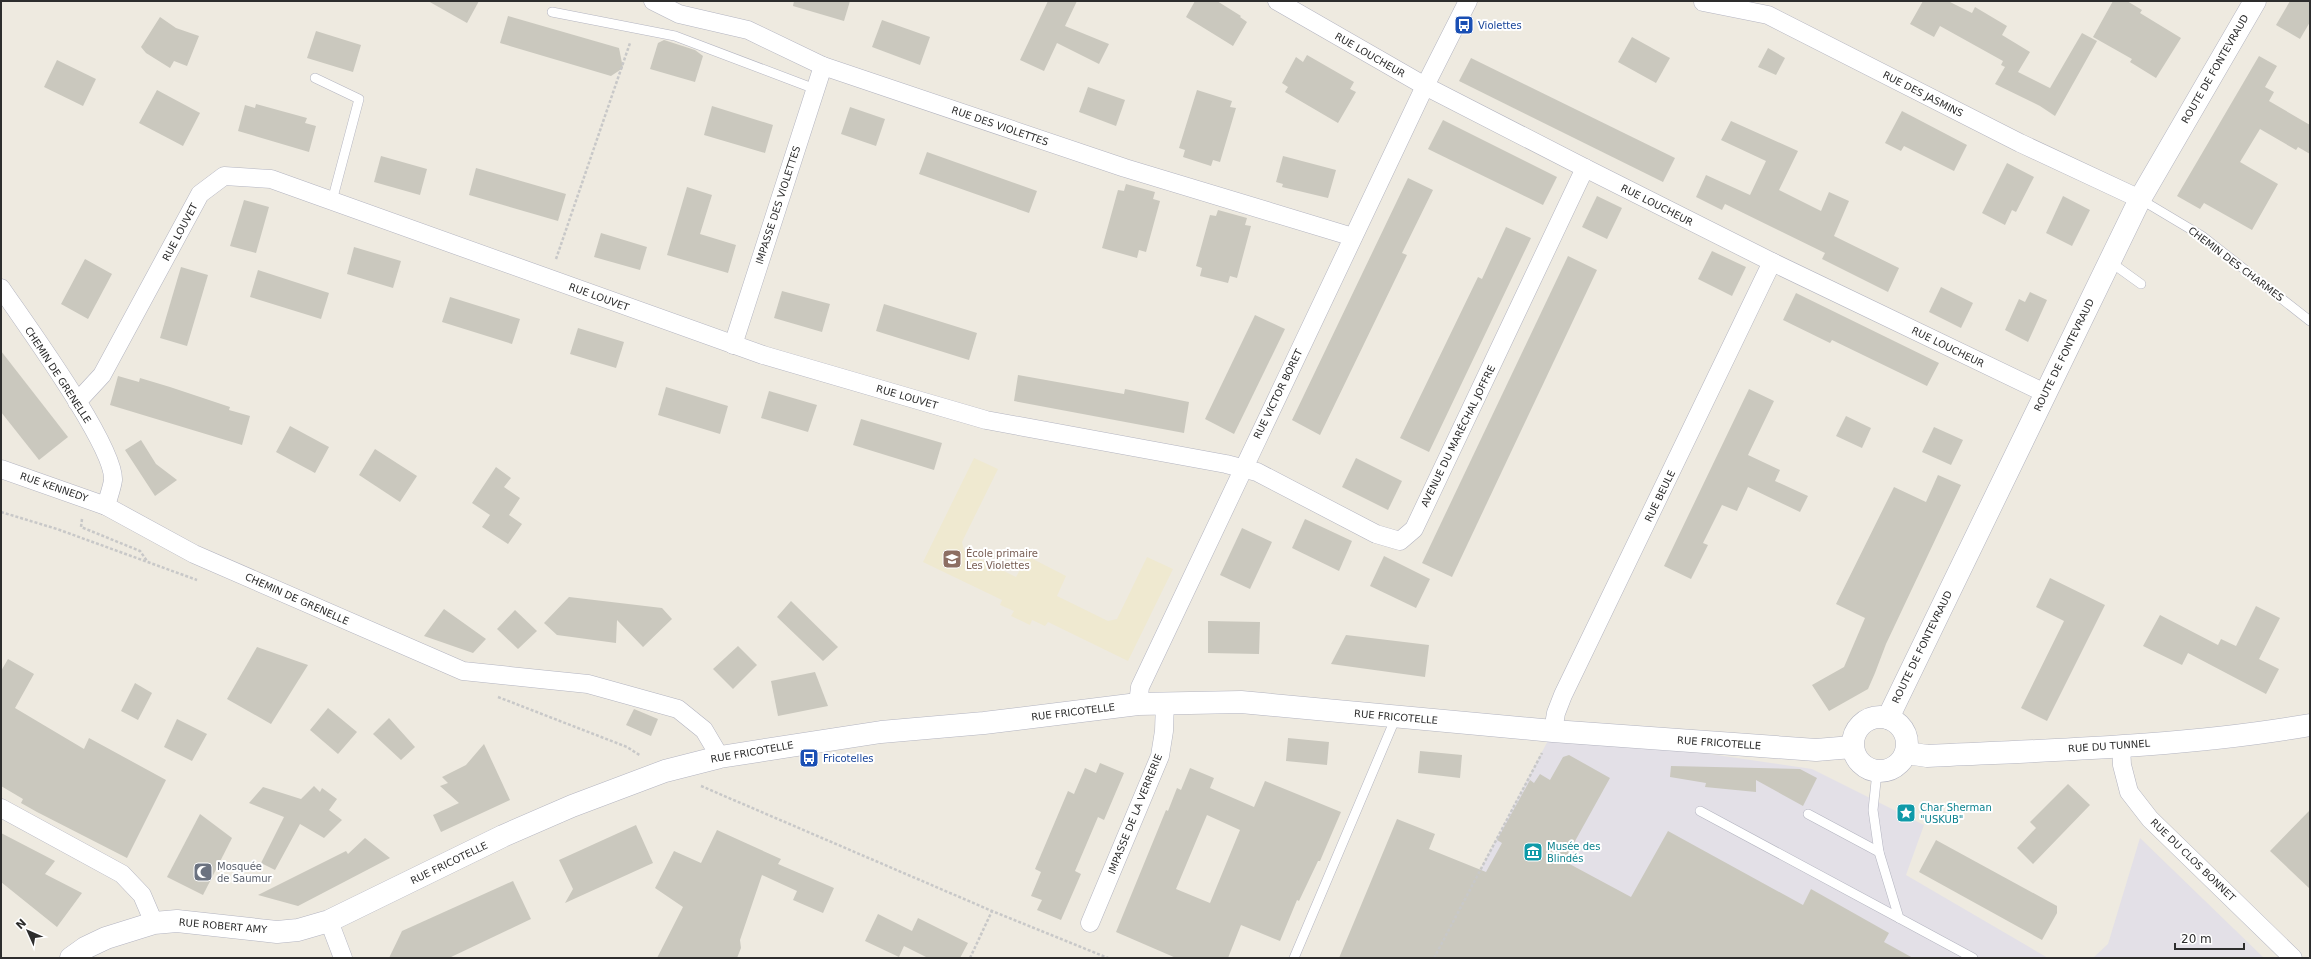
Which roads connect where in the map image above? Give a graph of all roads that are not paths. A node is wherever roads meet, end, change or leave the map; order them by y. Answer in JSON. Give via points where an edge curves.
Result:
{"nodes":[{"id":1,"x":653,"y":1,"type":"edge"},
{"id":2,"x":1277,"y":1,"type":"edge"},
{"id":3,"x":1468,"y":1,"type":"edge"},
{"id":4,"x":2255,"y":1,"type":"edge"},
{"id":5,"x":1703,"y":2,"type":"dead end"},
{"id":6,"x":552,"y":12,"type":"dead end"},
{"id":7,"x":823,"y":66,"type":"junction"},
{"id":8,"x":314,"y":78,"type":"dead end"},
{"id":9,"x":1425,"y":86,"type":"junction"},
{"id":10,"x":815,"y":89,"type":"junction"},
{"id":11,"x":1585,"y":168,"type":"junction"},
{"id":12,"x":2140,"y":199,"type":"junction"},
{"id":13,"x":332,"y":200,"type":"junction"},
{"id":14,"x":1353,"y":237,"type":"junction"},
{"id":15,"x":2110,"y":261,"type":"junction"},
{"id":16,"x":1772,"y":262,"type":"junction"},
{"id":17,"x":2141,"y":284,"type":"dead end"},
{"id":18,"x":1,"y":288,"type":"edge"},
{"id":19,"x":2310,"y":321,"type":"edge"},
{"id":20,"x":733,"y":345,"type":"junction"},
{"id":21,"x":2045,"y":394,"type":"junction"},
{"id":22,"x":77,"y":402,"type":"junction"},
{"id":23,"x":1243,"y":468,"type":"junction"},
{"id":24,"x":1,"y":469,"type":"edge"},
{"id":25,"x":106,"y":506,"type":"junction"},
{"id":26,"x":1165,"y":702,"type":"junction"},
{"id":27,"x":1138,"y":704,"type":"junction"},
{"id":28,"x":1396,"y":717,"type":"junction"},
{"id":29,"x":1888,"y":718,"type":"junction"},
{"id":30,"x":2310,"y":725,"type":"edge"},
{"id":31,"x":1553,"y":731,"type":"junction"},
{"id":32,"x":2121,"y":746,"type":"junction"},
{"id":33,"x":1852,"y":747,"type":"junction"},
{"id":34,"x":1907,"y":753,"type":"junction"},
{"id":35,"x":720,"y":757,"type":"junction"},
{"id":36,"x":1877,"y":772,"type":"junction"},
{"id":37,"x":1,"y":808,"type":"edge"},
{"id":38,"x":1700,"y":811,"type":"dead end"},
{"id":39,"x":1808,"y":814,"type":"dead end"},
{"id":40,"x":1879,"y":852,"type":"junction"},
{"id":41,"x":1899,"y":918,"type":"junction"},
{"id":42,"x":329,"y":921,"type":"junction"},
{"id":43,"x":154,"y":923,"type":"junction"},
{"id":44,"x":1090,"y":923,"type":"dead end"},
{"id":45,"x":70,"y":958,"type":"edge"},
{"id":46,"x":343,"y":958,"type":"edge"},
{"id":47,"x":1294,"y":958,"type":"edge"},
{"id":48,"x":1973,"y":958,"type":"edge"},
{"id":49,"x":2293,"y":958,"type":"edge"}],
"edges":[{"from":1,"to":7,"type":"street","name":"RUE DES VIOLETTES","via":[[678,14],[748,30]]},
{"from":2,"to":9,"type":"street","name":"RUE LOUCHEUR"},
{"from":3,"to":9,"type":"street","name":"RUE VICTOR BORET"},
{"from":4,"to":12,"type":"street","name":"ROUTE DE FONTEVRAUD"},
{"from":5,"to":12,"type":"street","name":"RUE DES JASMINS","via":[[1768,15],[2020,143]]},
{"from":6,"to":10,"type":"lane","via":[[675,36]]},
{"from":7,"to":10,"type":"street","name":"IMPASSE DES VIOLETTES"},
{"from":7,"to":14,"type":"street","name":"RUE DES VIOLETTES","via":[[1125,168]]},
{"from":8,"to":13,"type":"lane","via":[[359,99]]},
{"from":9,"to":11,"type":"street","name":"RUE LOUCHEUR"},
{"from":9,"to":14,"type":"street","name":"RUE VICTOR BORET"},
{"from":10,"to":20,"type":"street","name":"IMPASSE DES VIOLETTES"},
{"from":11,"to":16,"type":"street","name":"RUE LOUCHEUR"},
{"from":11,"to":23,"type":"street","name":"AVENUE DU MARÉCHAL JOFFRE","via":[[1414,529],[1400,541],[1376,534],[1306,496],[1257,472]]},
{"from":12,"to":15,"type":"street","name":"ROUTE DE FONTEVRAUD"},
{"from":12,"to":19,"type":"lane","name":"CHEMIN DES CHARMES","via":[[2202,236]]},
{"from":13,"to":20,"type":"street","name":"RUE LOUVET"},
{"from":13,"to":22,"type":"street","name":"RUE LOUVET","via":[[271,179],[224,176],[200,194],[102,375]]},
{"from":14,"to":23,"type":"street","name":"RUE VICTOR BORET"},
{"from":15,"to":17,"type":"lane"},
{"from":15,"to":21,"type":"street","name":"ROUTE DE FONTEVRAUD"},
{"from":16,"to":21,"type":"street","name":"RUE LOUCHEUR"},
{"from":16,"to":31,"type":"street","name":"RUE BEULE","via":[[1563,695]]},
{"from":18,"to":22,"type":"street","name":"CHEMIN DE GRENELLE"},
{"from":20,"to":23,"type":"street","name":"RUE LOUVET","via":[[986,420]]},
{"from":21,"to":29,"type":"street","name":"ROUTE DE FONTEVRAUD"},
{"from":22,"to":25,"type":"street","name":"CHEMIN DE GRENELLE","via":[[108,454],[113,479]]},
{"from":23,"to":27,"type":"street","name":"RUE VICTOR BORET","via":[[1140,687]]},
{"from":24,"to":25,"type":"street","name":"RUE KENNEDY"},
{"from":25,"to":35,"type":"street","name":"CHEMIN DE GRENELLE","via":[[194,554],[463,672],[588,684],[678,709],[704,730]]},
{"from":26,"to":27,"type":"street","name":"RUE FRICOTELLE"},
{"from":26,"to":28,"type":"street","name":"RUE FRICOTELLE","via":[[1241,702]]},
{"from":26,"to":44,"type":"street","name":"IMPASSE DE LA VERRERIE","via":[[1160,756]]},
{"from":27,"to":35,"type":"street","name":"RUE FRICOTELLE","via":[[984,723],[881,732]]},
{"from":28,"to":31,"type":"street","name":"RUE FRICOTELLE"},
{"from":28,"to":47,"type":"lane"},
{"from":29,"to":33,"type":"street","via":[[1870,718],[1862,723],[1856,730]]},
{"from":29,"to":34,"type":"street","via":[[1895,721],[1905,734]]},
{"from":30,"to":32,"type":"street","name":"RUE DU TUNNEL","via":[[2279,731]]},
{"from":31,"to":33,"type":"street","name":"RUE FRICOTELLE","via":[[1816,750]]},
{"from":32,"to":34,"type":"street","name":"RUE DU TUNNEL","via":[[1927,756]]},
{"from":32,"to":49,"type":"street","name":"RUE DU CLOS BONNET","via":[[2122,765],[2129,792],[2150,819]]},
{"from":33,"to":36,"type":"street","via":[[1854,756],[1860,764]]},
{"from":34,"to":36,"type":"street","via":[[1893,768]]},
{"from":35,"to":42,"type":"street","name":"RUE FRICOTELLE","via":[[665,771],[572,806],[503,836]]},
{"from":36,"to":40,"type":"lane","via":[[1873,810]]},
{"from":37,"to":43,"type":"street","via":[[122,874],[142,895]]},
{"from":38,"to":41,"type":"lane"},
{"from":39,"to":40,"type":"lane"},
{"from":40,"to":41,"type":"lane"},
{"from":41,"to":48,"type":"lane"},
{"from":42,"to":43,"type":"street","name":"RUE ROBERT AMY","via":[[298,930],[277,932],[177,921]]},
{"from":42,"to":46,"type":"street"},
{"from":43,"to":45,"type":"street","name":"RUE ROBERT AMY","via":[[106,938]]}]}
